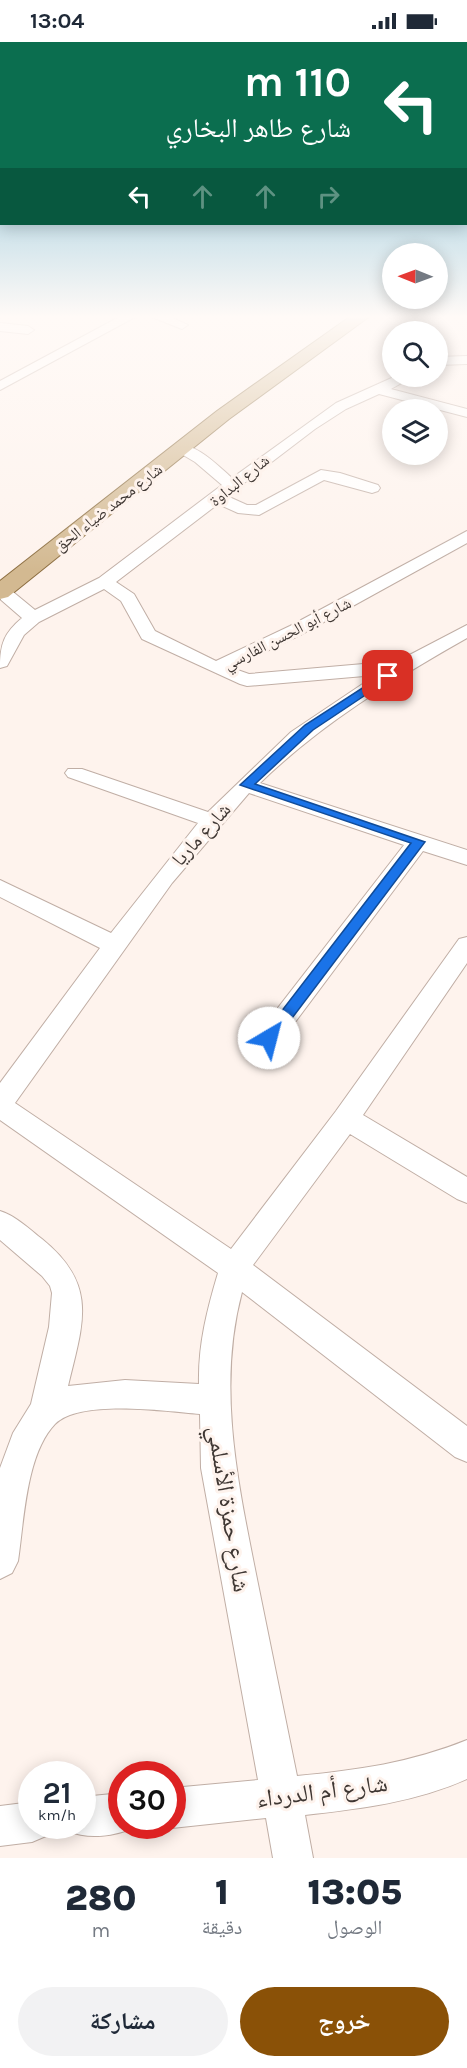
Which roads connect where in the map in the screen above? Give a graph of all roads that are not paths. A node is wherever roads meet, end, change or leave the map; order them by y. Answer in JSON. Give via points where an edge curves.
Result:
{"nodes":[{"id":1,"x":220,"y":401,"type":"edge"},
{"id":2,"x":244,"y":401,"type":"edge"},
{"id":3,"x":354,"y":401,"type":"edge"},
{"id":4,"x":421,"y":401,"type":"edge"},
{"id":5,"x":467,"y":413,"type":"edge"},
{"id":6,"x":180,"y":449,"type":"junction"},
{"id":7,"x":232,"y":486,"type":"junction"},
{"id":8,"x":372,"y":488,"type":"dead end"},
{"id":9,"x":218,"y":498,"type":"junction"},
{"id":10,"x":467,"y":536,"type":"edge"},
{"id":11,"x":0,"y":570,"type":"edge"},
{"id":12,"x":105,"y":582,"type":"junction"},
{"id":13,"x":0,"y":592,"type":"edge"},
{"id":14,"x":33,"y":618,"type":"junction"},
{"id":15,"x":467,"y":630,"type":"edge"},
{"id":16,"x":0,"y":662,"type":"edge"},
{"id":17,"x":404,"y":666,"type":"junction"},
{"id":18,"x":216,"y":668,"type":"junction"},
{"id":19,"x":75,"y":773,"type":"dead end"},
{"id":20,"x":246,"y":785,"type":"junction"},
{"id":21,"x":211,"y":819,"type":"junction"},
{"id":22,"x":419,"y":842,"type":"junction"},
{"id":23,"x":467,"y":858,"type":"edge"},
{"id":24,"x":0,"y":888,"type":"edge"},
{"id":25,"x":113,"y":944,"type":"junction"},
{"id":26,"x":467,"y":945,"type":"edge"},
{"id":27,"x":269,"y":1038,"type":"dead end"},
{"id":28,"x":2,"y":1098,"type":"edge"},
{"id":29,"x":346,"y":1118,"type":"junction"},
{"id":30,"x":467,"y":1191,"type":"edge"},
{"id":31,"x":0,"y":1223,"type":"edge"},
{"id":32,"x":234,"y":1268,"type":"junction"},
{"id":33,"x":214,"y":1400,"type":"junction"},
{"id":34,"x":45,"y":1413,"type":"junction"},
{"id":35,"x":467,"y":1446,"type":"edge"},
{"id":36,"x":0,"y":1561,"type":"edge"},
{"id":37,"x":467,"y":1758,"type":"edge"},
{"id":38,"x":279,"y":1797,"type":"junction"},
{"id":39,"x":186,"y":1807,"type":"edge"},
{"id":40,"x":18,"y":1824,"type":"edge"},
{"id":41,"x":0,"y":1826,"type":"edge"},
{"id":42,"x":293,"y":1858,"type":"edge"}],
"edges":[{"from":1,"to":11,"type":"main road","name":"شارع محمد ضياء الحق"},
{"from":2,"to":6,"type":"main road","name":"شارع محمد ضياء الحق"},
{"from":3,"to":7,"type":"street","name":"شارع البداوة","via":[[310,426]]},
{"from":4,"to":5,"type":"street"},
{"from":6,"to":7,"type":"street","via":[[200,459]]},
{"from":6,"to":13,"type":"main road","name":"شارع محمد ضياء الحق"},
{"from":7,"to":9,"type":"street","name":"شارع البداوة"},
{"from":8,"to":9,"type":"street","via":[[321,475],[259,510],[244,510]]},
{"from":9,"to":12,"type":"street","name":"شارع البداوة"},
{"from":10,"to":18,"type":"street","name":"شارع أبو الحسن الفارسي","via":[[296,630]]},
{"from":12,"to":14,"type":"street"},
{"from":12,"to":18,"type":"street","name":"شارع أبو الحسن الفارسي","via":[[128,598],[148,635]]},
{"from":13,"to":14,"type":"street"},
{"from":14,"to":16,"type":"street","via":[[16,633]]},
{"from":15,"to":17,"type":"street","name":"شارع ماريا"},
{"from":17,"to":18,"type":"street","via":[[247,680]]},
{"from":17,"to":20,"type":"street","name":"شارع ماريا","via":[[309,727]]},
{"from":19,"to":21,"type":"street"},
{"from":20,"to":21,"type":"street","name":"شارع ماريا"},
{"from":20,"to":22,"type":"street"},
{"from":21,"to":25,"type":"street","name":"شارع ماريا"},
{"from":22,"to":23,"type":"street"},
{"from":22,"to":27,"type":"street"},
{"from":24,"to":25,"type":"street"},
{"from":25,"to":28,"type":"street","name":"شارع ماريا"},
{"from":26,"to":29,"type":"street","name":"شارع حمزة الأسلمي"},
{"from":28,"to":32,"type":"street"},
{"from":29,"to":30,"type":"street"},
{"from":29,"to":32,"type":"street","name":"شارع حمزة الأسلمي"},
{"from":31,"to":34,"type":"street","via":[[65,1282],[68,1310]]},
{"from":32,"to":33,"type":"street","name":"شارع حمزة الأسلمي","via":[[220,1318]]},
{"from":32,"to":35,"type":"street"},
{"from":33,"to":34,"type":"street","via":[[101,1395],[69,1400]]},
{"from":33,"to":38,"type":"street","name":"شارع حمزة الأسلمي","via":[[218,1468]]},
{"from":34,"to":36,"type":"street","via":[[17,1466]]},
{"from":37,"to":38,"type":"street","name":"شارع أم الدرداء","via":[[447,1768],[374,1788]]},
{"from":38,"to":39,"type":"street","name":"شارع أم الدرداء"},
{"from":38,"to":42,"type":"street","name":"شارع حمزة الأسلمي"},
{"from":40,"to":41,"type":"street"}]}
